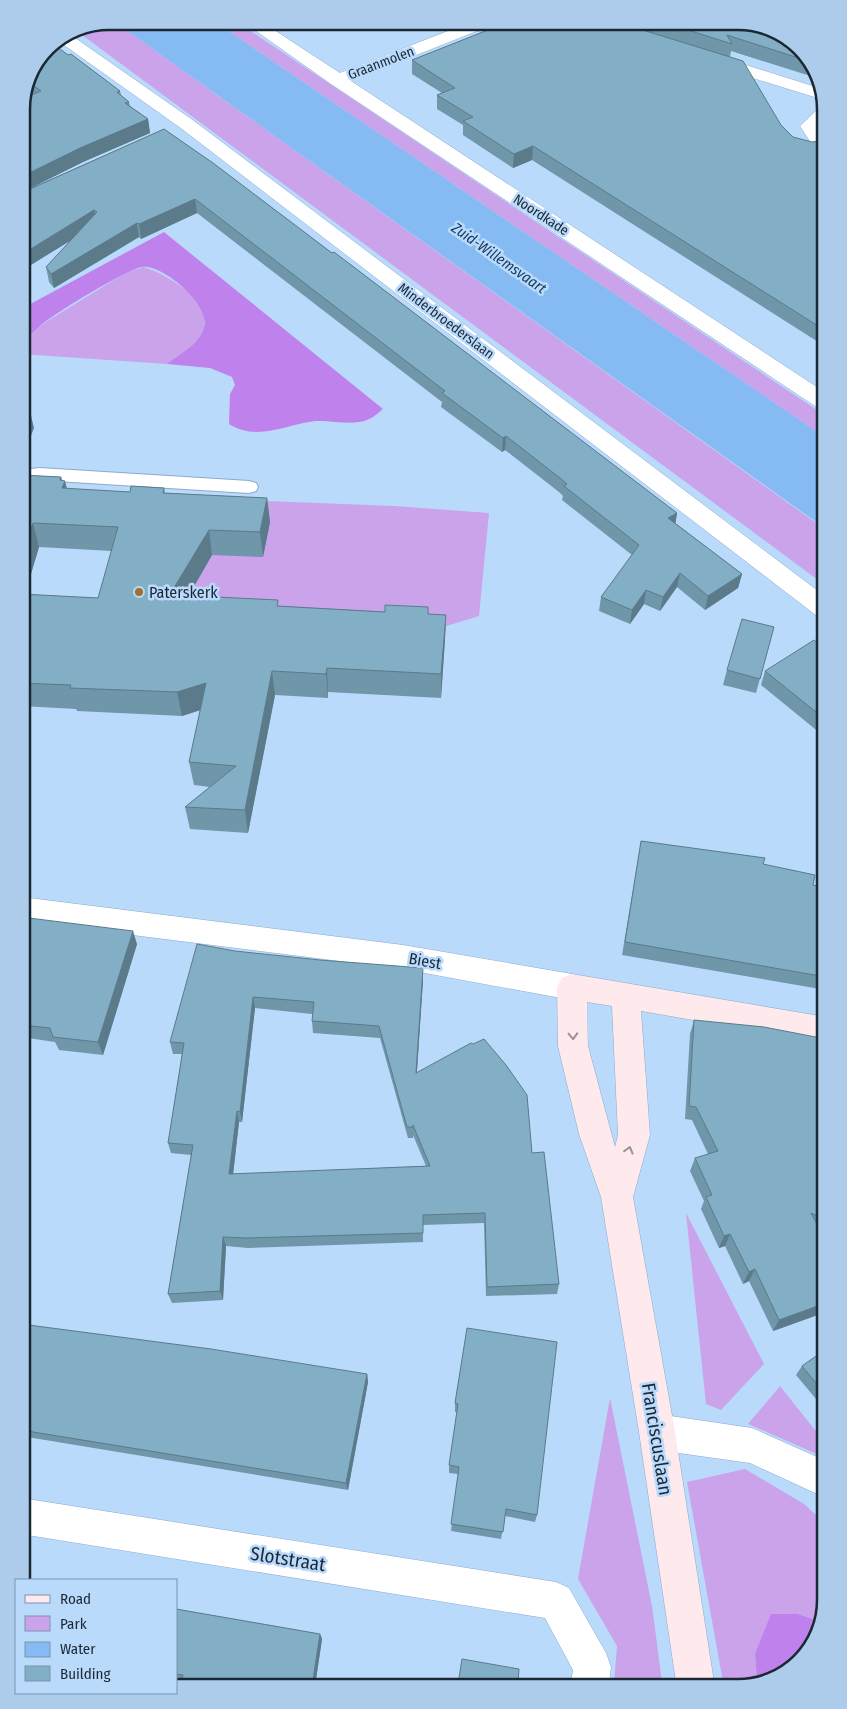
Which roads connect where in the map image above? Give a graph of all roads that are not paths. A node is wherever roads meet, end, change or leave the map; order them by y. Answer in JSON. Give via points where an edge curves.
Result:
{"nodes":[{"id":1,"x":262,"y":30,"type":"edge"},
{"id":2,"x":466,"y":30,"type":"edge"},
{"id":3,"x":69,"y":41,"type":"edge"},
{"id":4,"x":701,"y":56,"type":"edge"},
{"id":5,"x":337,"y":80,"type":"junction"},
{"id":6,"x":815,"y":92,"type":"edge"},
{"id":7,"x":817,"y":119,"type":"edge"},
{"id":8,"x":817,"y":139,"type":"edge"},
{"id":9,"x":817,"y":397,"type":"edge"},
{"id":10,"x":30,"y":475,"type":"edge"},
{"id":11,"x":249,"y":487,"type":"dead end"},
{"id":12,"x":817,"y":603,"type":"edge"},
{"id":13,"x":30,"y":910,"type":"edge"},
{"id":14,"x":572,"y":987,"type":"junction"},
{"id":15,"x":626,"y":996,"type":"junction"},
{"id":16,"x":817,"y":1028,"type":"edge"},
{"id":17,"x":616,"y":1197,"type":"junction"},
{"id":18,"x":657,"y":1432,"type":"junction"},
{"id":19,"x":817,"y":1476,"type":"edge"},
{"id":20,"x":30,"y":1517,"type":"edge"},
{"id":21,"x":590,"y":1679,"type":"edge"},
{"id":22,"x":695,"y":1679,"type":"edge"}],
"edges":[{"from":1,"to":5,"type":"street","name":"Noordkade"},
{"from":2,"to":5,"type":"street","name":"Graanmolen"},
{"from":3,"to":12,"type":"street","name":"Minderbroederslaan","via":[[179,129]]},
{"from":4,"to":6,"type":"street"},
{"from":5,"to":9,"type":"street","name":"Noordkade"},
{"from":7,"to":8,"type":"street","via":[[809,126]]},
{"from":10,"to":11,"type":"lane"},
{"from":13,"to":14,"type":"street","name":"Biest","via":[[402,957]]},
{"from":14,"to":15,"type":"street","name":"Biest"},
{"from":14,"to":17,"type":"street","name":"Franciscuslaan","one_way":true,"via":[[573,1046],[595,1134]]},
{"from":15,"to":16,"type":"street","name":"Biest"},
{"from":17,"to":15,"type":"street","name":"Franciscuslaan","one_way":true,"via":[[634,1135]]},
{"from":17,"to":18,"type":"street","name":"Franciscuslaan"},
{"from":18,"to":19,"type":"street","via":[[752,1446]]},
{"from":18,"to":22,"type":"street","name":"Franciscuslaan"},
{"from":20,"to":21,"type":"street","name":"Slotstraat","via":[[556,1601],[592,1667]]}]}
